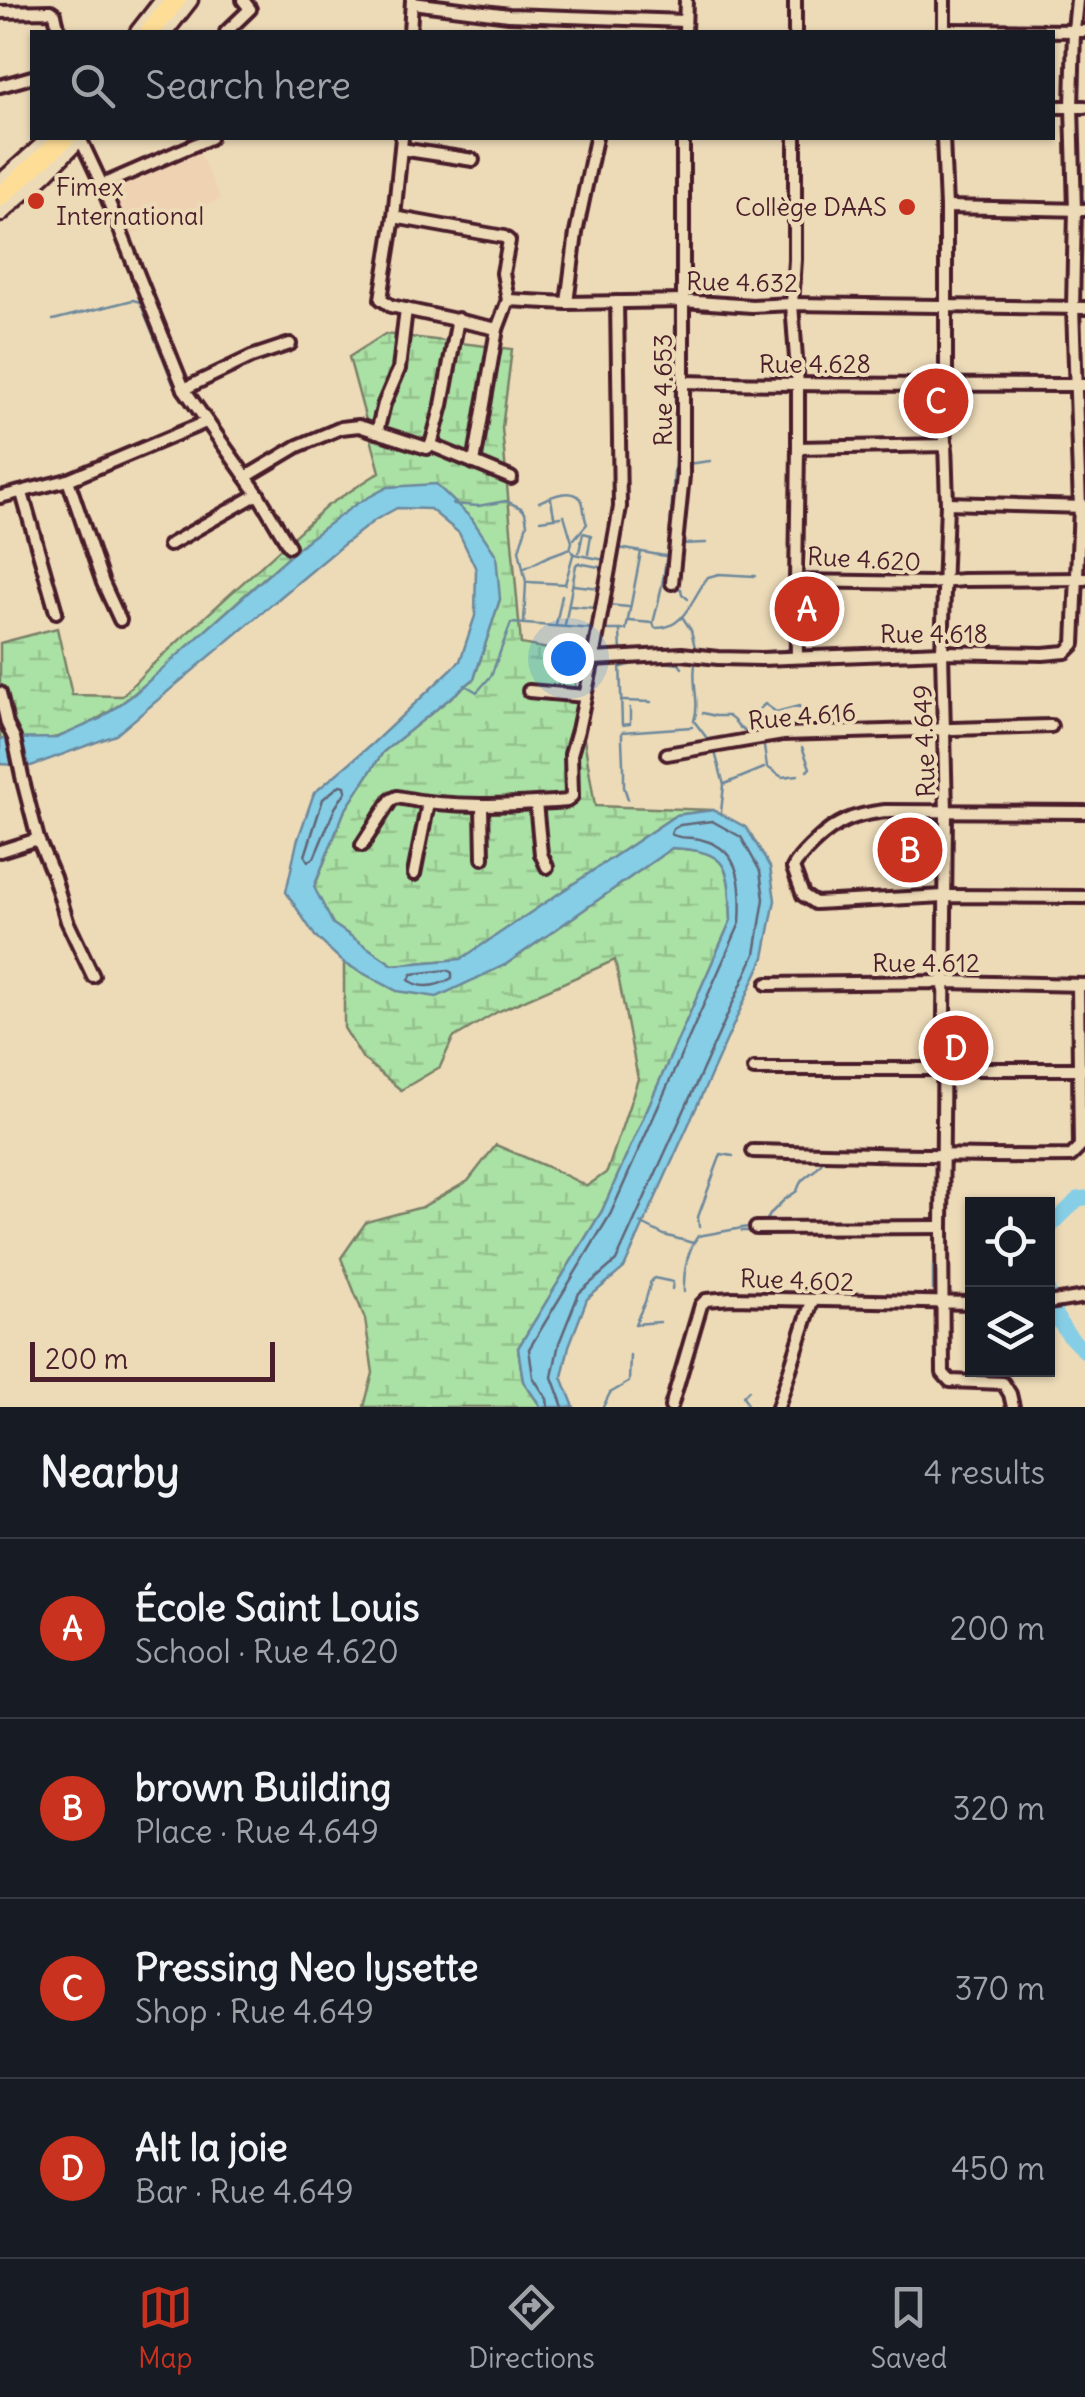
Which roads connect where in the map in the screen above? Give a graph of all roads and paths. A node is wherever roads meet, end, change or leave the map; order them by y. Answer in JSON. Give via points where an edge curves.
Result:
{"nodes":[{"id":1,"x":163,"y":0,"type":"edge"},
{"id":2,"x":176,"y":0,"type":"edge"},
{"id":3,"x":190,"y":0,"type":"edge"},
{"id":4,"x":242,"y":0,"type":"edge"},
{"id":5,"x":686,"y":0,"type":"edge"},
{"id":6,"x":794,"y":0,"type":"edge"},
{"id":7,"x":944,"y":0,"type":"edge"},
{"id":8,"x":1077,"y":0,"type":"edge"},
{"id":9,"x":412,"y":2,"type":"edge"},
{"id":10,"x":0,"y":12,"type":"edge"},
{"id":11,"x":685,"y":27,"type":"edge"},
{"id":12,"x":59,"y":30,"type":"edge"},
{"id":13,"x":140,"y":30,"type":"edge"},
{"id":14,"x":152,"y":30,"type":"edge"},
{"id":15,"x":168,"y":30,"type":"edge"},
{"id":16,"x":228,"y":30,"type":"edge"},
{"id":17,"x":410,"y":30,"type":"edge"},
{"id":18,"x":795,"y":30,"type":"edge"},
{"id":19,"x":944,"y":30,"type":"edge"},
{"id":20,"x":1055,"y":30,"type":"edge"},
{"id":21,"x":1080,"y":30,"type":"edge"},
{"id":22,"x":30,"y":78,"type":"edge"},
{"id":23,"x":0,"y":86,"type":"edge"},
{"id":24,"x":1079,"y":107,"type":"edge"},
{"id":25,"x":48,"y":140,"type":"edge"},
{"id":26,"x":63,"y":140,"type":"edge"},
{"id":27,"x":78,"y":140,"type":"edge"},
{"id":28,"x":81,"y":140,"type":"edge"},
{"id":29,"x":205,"y":140,"type":"edge"},
{"id":30,"x":596,"y":140,"type":"edge"},
{"id":31,"x":683,"y":140,"type":"edge"},
{"id":32,"x":795,"y":140,"type":"edge"},
{"id":33,"x":943,"y":140,"type":"edge"},
{"id":34,"x":402,"y":143,"type":"edge"},
{"id":35,"x":474,"y":160,"type":"dead end"},
{"id":36,"x":0,"y":184,"type":"edge"},
{"id":37,"x":102,"y":185,"type":"junction"},
{"id":38,"x":0,"y":197,"type":"edge"},
{"id":39,"x":946,"y":207,"type":"junction"},
{"id":40,"x":1080,"y":210,"type":"edge"},
{"id":41,"x":0,"y":214,"type":"edge"},
{"id":42,"x":394,"y":217,"type":"junction"},
{"id":43,"x":508,"y":300,"type":"junction"},
{"id":44,"x":683,"y":301,"type":"junction"},
{"id":45,"x":617,"y":302,"type":"junction"},
{"id":46,"x":567,"y":304,"type":"junction"},
{"id":47,"x":792,"y":304,"type":"junction"},
{"id":48,"x":947,"y":305,"type":"junction"},
{"id":49,"x":1079,"y":308,"type":"edge"},
{"id":50,"x":406,"y":309,"type":"junction"},
{"id":51,"x":458,"y":320,"type":"junction"},
{"id":52,"x":497,"y":329,"type":"junction"},
{"id":53,"x":290,"y":344,"type":"dead end"},
{"id":54,"x":684,"y":382,"type":"junction"},
{"id":55,"x":946,"y":384,"type":"junction"},
{"id":56,"x":798,"y":386,"type":"junction"},
{"id":57,"x":1080,"y":386,"type":"edge"},
{"id":58,"x":184,"y":389,"type":"junction"},
{"id":59,"x":206,"y":422,"type":"junction"},
{"id":60,"x":377,"y":432,"type":"junction"},
{"id":61,"x":946,"y":444,"type":"junction"},
{"id":62,"x":431,"y":445,"type":"junction"},
{"id":63,"x":798,"y":448,"type":"junction"},
{"id":64,"x":474,"y":463,"type":"junction"},
{"id":65,"x":246,"y":477,"type":"junction"},
{"id":66,"x":511,"y":478,"type":"dead end"},
{"id":67,"x":68,"y":480,"type":"junction"},
{"id":68,"x":22,"y":493,"type":"junction"},
{"id":69,"x":258,"y":494,"type":"junction"},
{"id":70,"x":0,"y":497,"type":"edge"},
{"id":71,"x":947,"y":503,"type":"junction"},
{"id":72,"x":1082,"y":507,"type":"edge"},
{"id":73,"x":169,"y":545,"type":"dead end"},
{"id":74,"x":290,"y":546,"type":"dead end"},
{"id":75,"x":1081,"y":579,"type":"edge"},
{"id":76,"x":796,"y":581,"type":"junction"},
{"id":77,"x":943,"y":582,"type":"junction"},
{"id":78,"x":672,"y":583,"type":"dead end"},
{"id":79,"x":56,"y":612,"type":"dead end"},
{"id":80,"x":120,"y":620,"type":"dead end"},
{"id":81,"x":942,"y":652,"type":"junction"},
{"id":82,"x":796,"y":658,"type":"junction"},
{"id":83,"x":593,"y":659,"type":"junction"},
{"id":84,"x":530,"y":691,"type":"dead end"},
{"id":85,"x":0,"y":694,"type":"edge"},
{"id":86,"x":586,"y":696,"type":"junction"},
{"id":87,"x":1051,"y":726,"type":"dead end"},
{"id":88,"x":942,"y":728,"type":"junction"},
{"id":89,"x":667,"y":754,"type":"dead end"},
{"id":90,"x":428,"y":803,"type":"junction"},
{"id":91,"x":536,"y":803,"type":"junction"},
{"id":92,"x":482,"y":806,"type":"junction"},
{"id":93,"x":946,"y":812,"type":"junction"},
{"id":94,"x":1085,"y":812,"type":"edge"},
{"id":95,"x":38,"y":839,"type":"junction"},
{"id":96,"x":362,"y":845,"type":"dead end"},
{"id":97,"x":0,"y":850,"type":"edge"},
{"id":98,"x":483,"y":858,"type":"dead end"},
{"id":99,"x":547,"y":867,"type":"dead end"},
{"id":100,"x":414,"y":874,"type":"dead end"},
{"id":101,"x":944,"y":896,"type":"junction"},
{"id":102,"x":1085,"y":897,"type":"edge"},
{"id":103,"x":93,"y":976,"type":"dead end"},
{"id":104,"x":944,"y":982,"type":"junction"},
{"id":105,"x":767,"y":984,"type":"dead end"},
{"id":106,"x":1081,"y":985,"type":"edge"},
{"id":107,"x":1083,"y":1068,"type":"edge"},
{"id":108,"x":754,"y":1069,"type":"dead end"},
{"id":109,"x":944,"y":1069,"type":"junction"},
{"id":110,"x":754,"y":1151,"type":"dead end"},
{"id":111,"x":943,"y":1154,"type":"junction"},
{"id":112,"x":942,"y":1227,"type":"junction"},
{"id":113,"x":756,"y":1228,"type":"dead end"},
{"id":114,"x":1085,"y":1297,"type":"edge"},
{"id":115,"x":812,"y":1301,"type":"junction"},
{"id":116,"x":1055,"y":1302,"type":"edge"},
{"id":117,"x":942,"y":1303,"type":"junction"},
{"id":118,"x":965,"y":1303,"type":"edge"},
{"id":119,"x":670,"y":1407,"type":"edge"},
{"id":120,"x":778,"y":1407,"type":"edge"},
{"id":121,"x":1013,"y":1407,"type":"edge"}],
"edges":[{"from":1,"to":13,"type":"main road"},
{"from":2,"to":14,"type":"highway"},
{"from":3,"to":15,"type":"main road"},
{"from":4,"to":16,"type":"street","via":[[250,9]]},
{"from":5,"to":11,"type":"street"},
{"from":6,"to":18,"type":"street"},
{"from":7,"to":19,"type":"street"},
{"from":8,"to":21,"type":"street","name":"Rue 4.618"},
{"from":9,"to":11,"type":"street"},
{"from":9,"to":17,"type":"street"},
{"from":10,"to":12,"type":"street","via":[[50,11]]},
{"from":20,"to":21,"type":"street"},
{"from":21,"to":24,"type":"street","name":"Rue 4.618"},
{"from":22,"to":23,"type":"street"},
{"from":24,"to":40,"type":"street","name":"Rue 4.618"},
{"from":25,"to":36,"type":"main road"},
{"from":26,"to":38,"type":"highway"},
{"from":27,"to":41,"type":"main road"},
{"from":28,"to":37,"type":"street"},
{"from":29,"to":37,"type":"street"},
{"from":30,"to":46,"type":"street"},
{"from":31,"to":44,"type":"street","name":"Rue 4.653"},
{"from":32,"to":47,"type":"street","name":"Rue 4.620"},
{"from":33,"to":39,"type":"street","name":"Rue 4.649"},
{"from":34,"to":35,"type":"street"},
{"from":34,"to":42,"type":"street"},
{"from":37,"to":58,"type":"street"},
{"from":39,"to":40,"type":"street"},
{"from":39,"to":48,"type":"street","name":"Rue 4.649"},
{"from":40,"to":49,"type":"street","name":"Rue 4.618"},
{"from":42,"to":43,"type":"street","via":[[509,240],[502,274]]},
{"from":42,"to":50,"type":"street","via":[[381,298]]},
{"from":43,"to":46,"type":"street","name":"Rue 4.632"},
{"from":43,"to":52,"type":"street"},
{"from":44,"to":45,"type":"street","name":"Rue 4.632"},
{"from":44,"to":47,"type":"street","name":"Rue 4.632"},
{"from":44,"to":54,"type":"street","name":"Rue 4.653"},
{"from":45,"to":46,"type":"street","name":"Rue 4.632"},
{"from":45,"to":83,"type":"street","via":[[620,508]]},
{"from":47,"to":48,"type":"street","name":"Rue 4.632"},
{"from":47,"to":56,"type":"street","name":"Rue 4.620"},
{"from":48,"to":49,"type":"street","name":"Rue 4.632"},
{"from":48,"to":55,"type":"street","name":"Rue 4.649"},
{"from":49,"to":57,"type":"street","name":"Rue 4.618"},
{"from":50,"to":51,"type":"street"},
{"from":50,"to":60,"type":"street","via":[[399,369]]},
{"from":51,"to":52,"type":"street"},
{"from":51,"to":62,"type":"street"},
{"from":52,"to":64,"type":"street"},
{"from":53,"to":58,"type":"street"},
{"from":54,"to":56,"type":"street","name":"Rue 4.628"},
{"from":54,"to":78,"type":"street","name":"Rue 4.653"},
{"from":55,"to":56,"type":"street","name":"Rue 4.628"},
{"from":55,"to":57,"type":"street","name":"Rue 4.628"},
{"from":55,"to":61,"type":"street","name":"Rue 4.649"},
{"from":56,"to":63,"type":"street","name":"Rue 4.620"},
{"from":57,"to":72,"type":"street","name":"Rue 4.618"},
{"from":58,"to":59,"type":"street"},
{"from":59,"to":65,"type":"street"},
{"from":59,"to":67,"type":"street"},
{"from":60,"to":62,"type":"street"},
{"from":60,"to":65,"type":"street","via":[[359,426],[332,430]]},
{"from":61,"to":63,"type":"street"},
{"from":61,"to":71,"type":"street","name":"Rue 4.649"},
{"from":62,"to":64,"type":"street"},
{"from":63,"to":76,"type":"street","name":"Rue 4.620"},
{"from":64,"to":66,"type":"street"},
{"from":65,"to":69,"type":"street"},
{"from":67,"to":68,"type":"street"},
{"from":67,"to":80,"type":"street"},
{"from":68,"to":70,"type":"street"},
{"from":68,"to":79,"type":"street"},
{"from":69,"to":73,"type":"street"},
{"from":69,"to":74,"type":"street"},
{"from":71,"to":72,"type":"street"},
{"from":71,"to":77,"type":"street","name":"Rue 4.649"},
{"from":72,"to":75,"type":"street","name":"Rue 4.618"},
{"from":75,"to":77,"type":"street","name":"Rue 4.620"},
{"from":75,"to":81,"type":"street","name":"Rue 4.618","via":[[1074,644],[1066,652]]},
{"from":76,"to":77,"type":"street","name":"Rue 4.620"},
{"from":76,"to":82,"type":"street"},
{"from":77,"to":81,"type":"street","name":"Rue 4.649"},
{"from":81,"to":82,"type":"street","name":"Rue 4.618"},
{"from":81,"to":88,"type":"street","name":"Rue 4.649"},
{"from":82,"to":83,"type":"street","name":"Rue 4.618"},
{"from":83,"to":86,"type":"street"},
{"from":84,"to":86,"type":"street"},
{"from":85,"to":95,"type":"street"},
{"from":86,"to":91,"type":"street","via":[[571,754],[572,796]]},
{"from":87,"to":88,"type":"street","name":"Rue 4.616"},
{"from":88,"to":89,"type":"street","name":"Rue 4.616","via":[[783,734]]},
{"from":88,"to":93,"type":"street","name":"Rue 4.649"},
{"from":90,"to":92,"type":"street"},
{"from":90,"to":96,"type":"street","via":[[393,798]]},
{"from":90,"to":100,"type":"street"},
{"from":91,"to":92,"type":"street"},
{"from":91,"to":99,"type":"street"},
{"from":92,"to":98,"type":"street"},
{"from":93,"to":94,"type":"street"},
{"from":93,"to":101,"type":"street","name":"Rue 4.649"},
{"from":93,"to":101,"type":"street","via":[[885,811],[845,820],[794,868],[804,895],[815,903]]},
{"from":95,"to":97,"type":"street"},
{"from":95,"to":103,"type":"street"},
{"from":101,"to":102,"type":"street"},
{"from":101,"to":104,"type":"street","name":"Rue 4.649"},
{"from":104,"to":105,"type":"street","name":"Rue 4.612"},
{"from":104,"to":106,"type":"street","name":"Rue 4.612"},
{"from":104,"to":109,"type":"street","name":"Rue 4.649"},
{"from":106,"to":107,"type":"street"},
{"from":107,"to":109,"type":"street"},
{"from":107,"to":111,"type":"street","via":[[1080,1147],[1071,1156]]},
{"from":108,"to":109,"type":"street"},
{"from":109,"to":111,"type":"street","name":"Rue 4.649"},
{"from":110,"to":111,"type":"street"},
{"from":111,"to":112,"type":"street","name":"Rue 4.649"},
{"from":112,"to":113,"type":"street"},
{"from":112,"to":117,"type":"street","name":"Rue 4.649"},
{"from":114,"to":116,"type":"street"},
{"from":115,"to":117,"type":"street","name":"Rue 4.602"},
{"from":115,"to":119,"type":"street","name":"Rue 4.602","via":[[702,1302]]},
{"from":115,"to":120,"type":"street"},
{"from":117,"to":118,"type":"street","name":"Rue 4.602"},
{"from":117,"to":121,"type":"street","name":"Rue 4.649","via":[[945,1378],[1002,1384]]}]}
